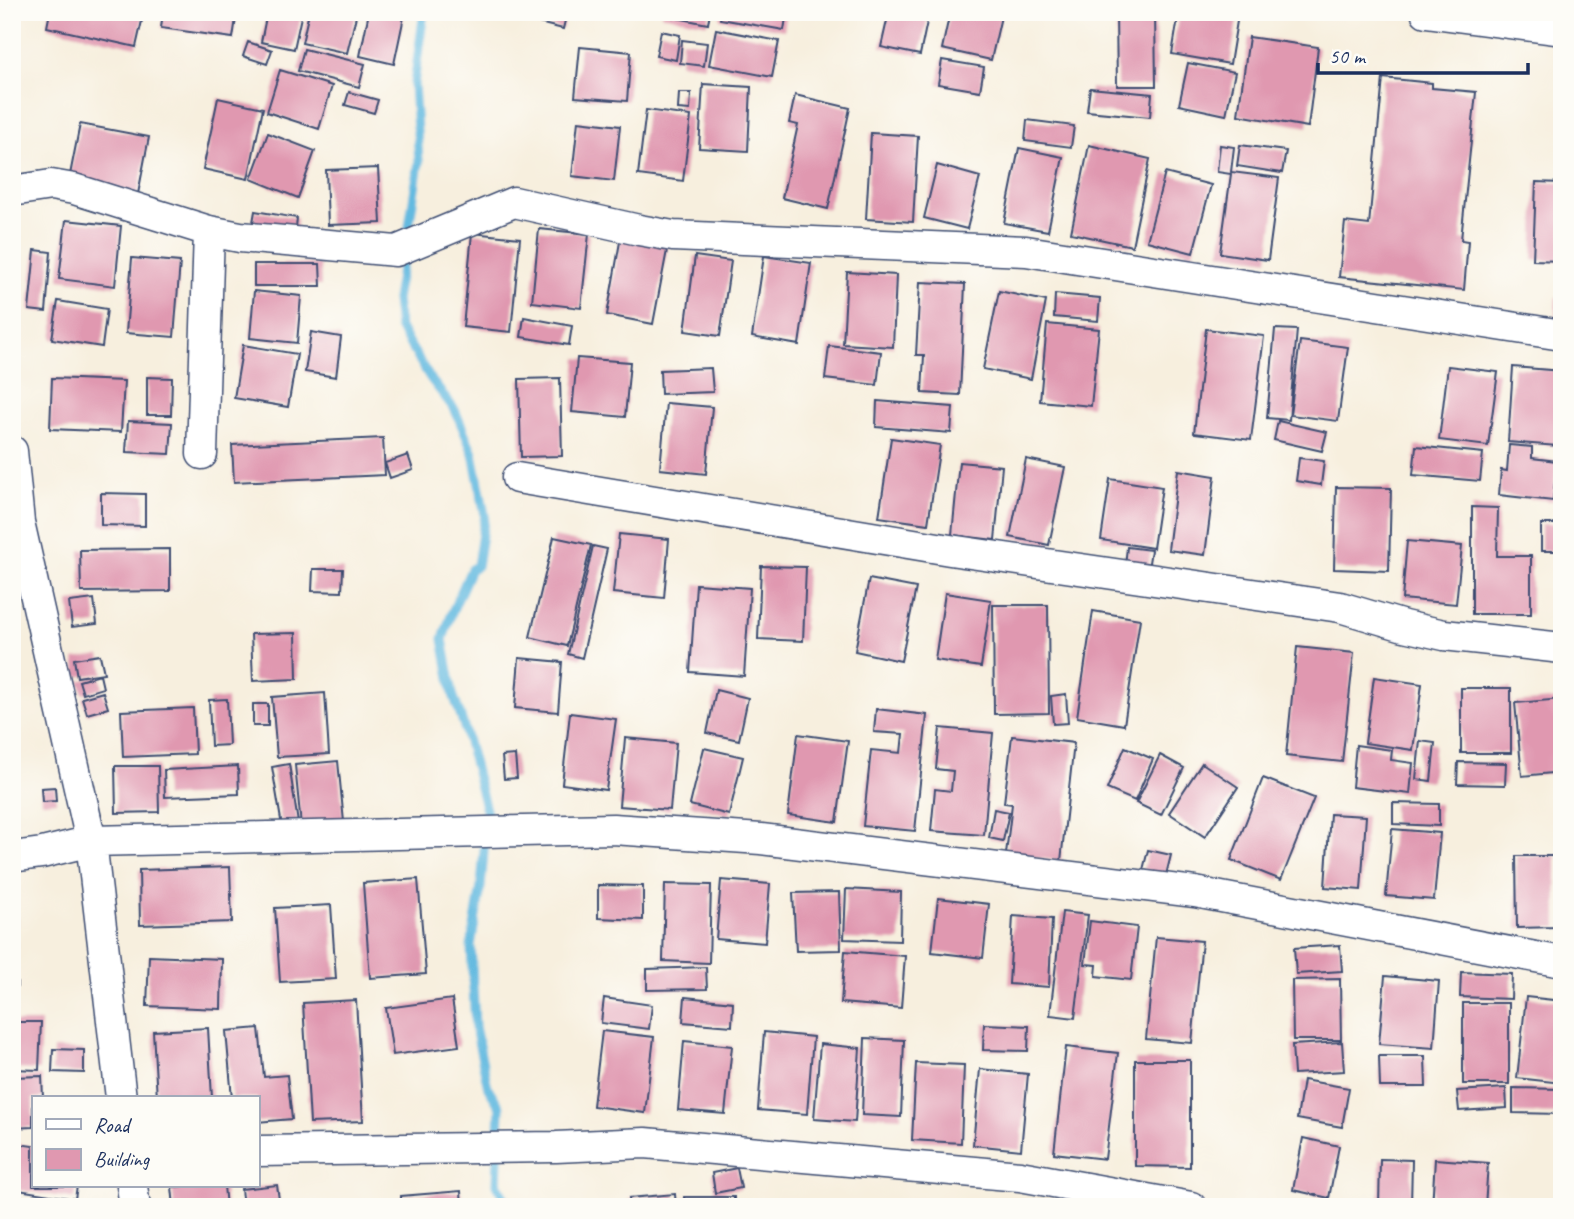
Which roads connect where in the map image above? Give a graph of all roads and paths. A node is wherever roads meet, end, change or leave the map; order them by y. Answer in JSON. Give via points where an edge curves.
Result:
{"nodes":[{"id":1,"x":1426,"y":12,"type":"edge"},
{"id":2,"x":1562,"y":30,"type":"edge"},
{"id":3,"x":12,"y":191,"type":"edge"},
{"id":4,"x":209,"y":231,"type":"junction"},
{"id":5,"x":1562,"y":335,"type":"edge"},
{"id":6,"x":12,"y":451,"type":"edge"},
{"id":7,"x":202,"y":454,"type":"dead end"},
{"id":8,"x":517,"y":478,"type":"dead end"},
{"id":9,"x":1562,"y":648,"type":"edge"},
{"id":10,"x":91,"y":841,"type":"junction"},
{"id":11,"x":12,"y":857,"type":"edge"},
{"id":12,"x":1562,"y":962,"type":"edge"},
{"id":13,"x":121,"y":1096,"type":"edge"},
{"id":14,"x":259,"y":1151,"type":"edge"},
{"id":15,"x":132,"y":1188,"type":"edge"},
{"id":16,"x":135,"y":1207,"type":"edge"},
{"id":17,"x":1191,"y":1207,"type":"edge"}],
"edges":[{"from":1,"to":2,"type":"street"},
{"from":3,"to":4,"type":"street","via":[[51,185],[74,188]]},
{"from":4,"to":5,"type":"street","via":[[396,251],[514,202],[673,236],[1026,251]]},
{"from":4,"to":7,"type":"street"},
{"from":6,"to":10,"type":"street","via":[[19,522]]},
{"from":8,"to":9,"type":"street","via":[[950,550],[1339,607],[1444,635]]},
{"from":10,"to":11,"type":"street"},
{"from":10,"to":12,"type":"street","via":[[613,828],[761,839],[1195,892]]},
{"from":10,"to":13,"type":"street"},
{"from":14,"to":17,"type":"street","via":[[645,1143],[1020,1176]]},
{"from":15,"to":16,"type":"street"}]}
